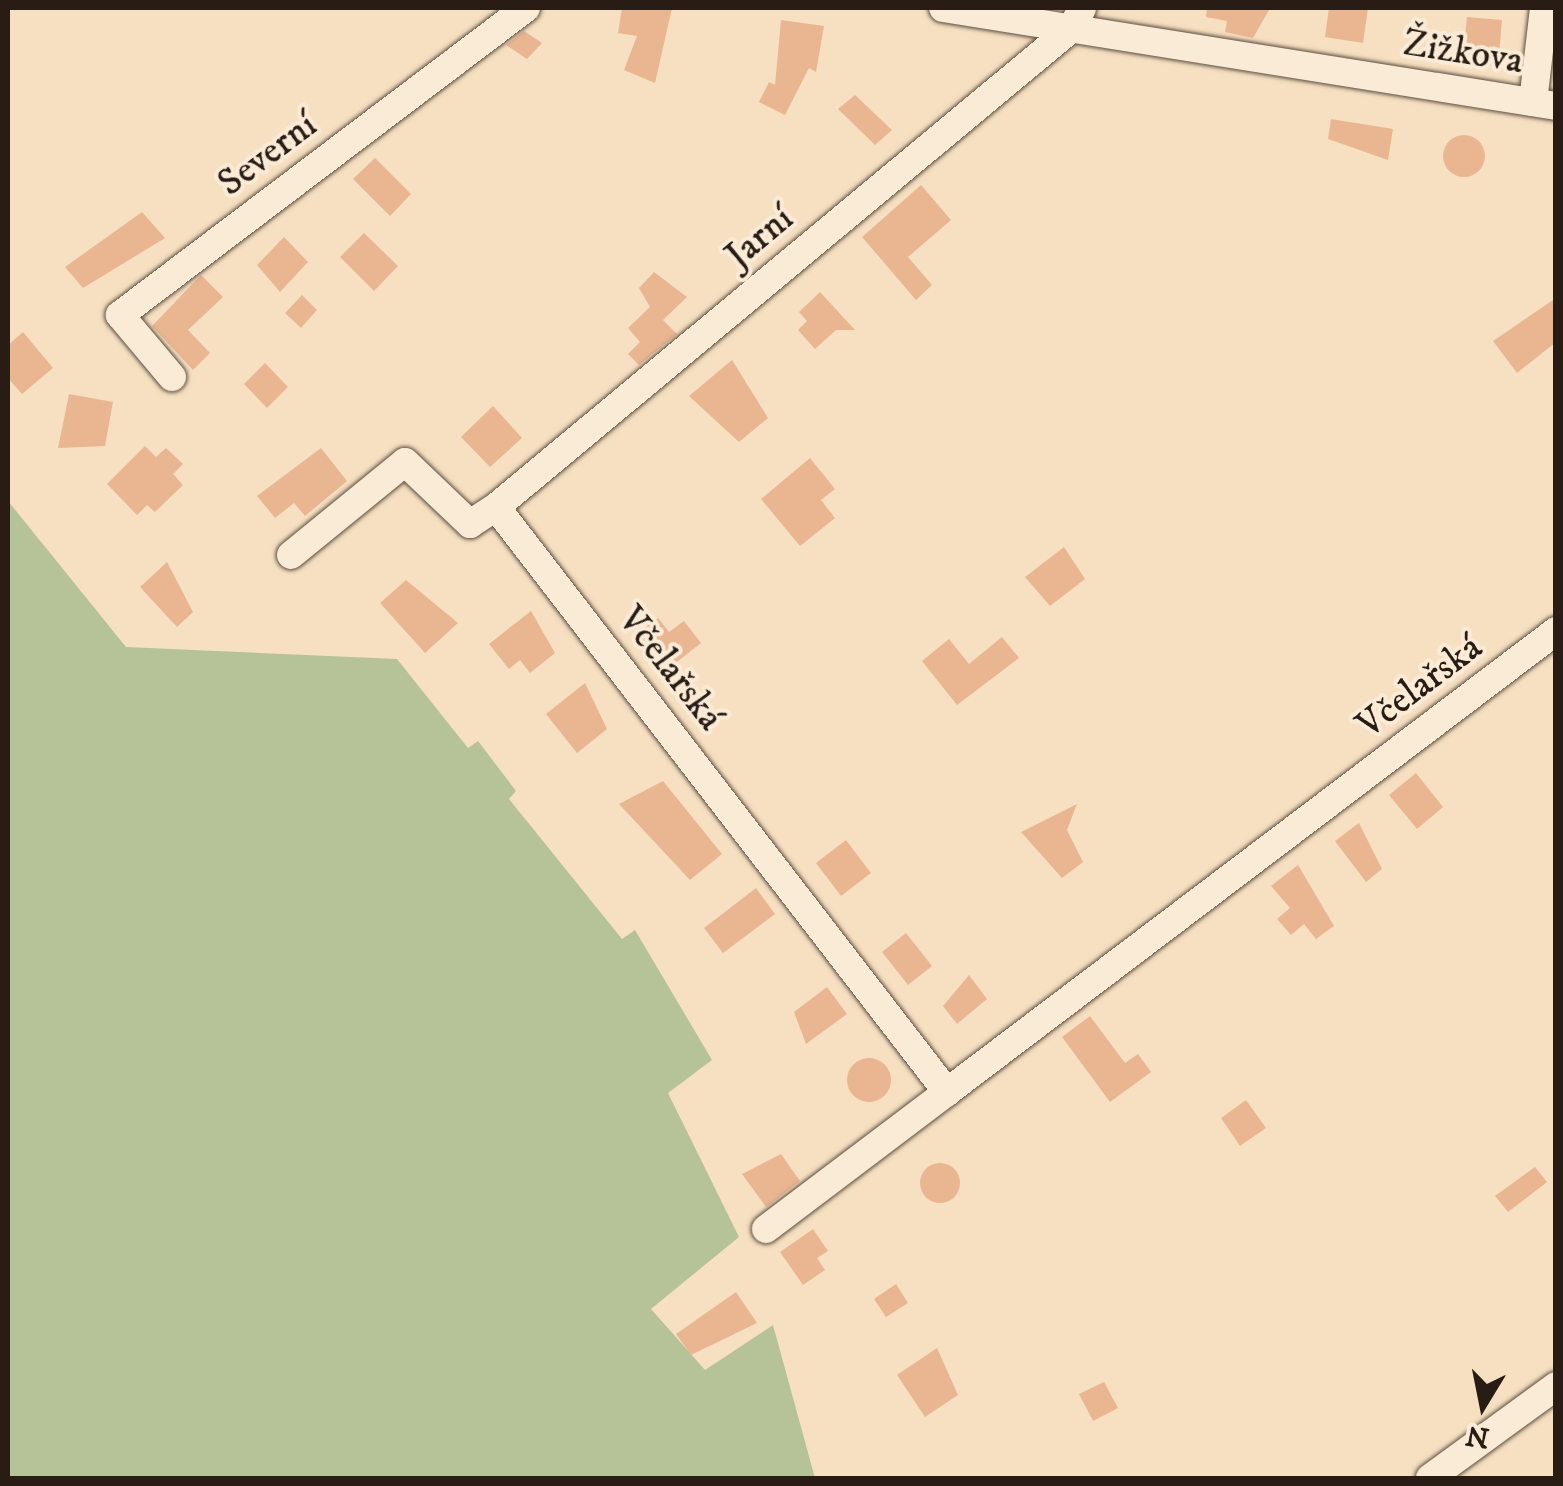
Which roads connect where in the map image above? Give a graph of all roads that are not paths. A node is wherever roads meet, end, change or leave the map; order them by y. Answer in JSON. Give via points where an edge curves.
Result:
{"nodes":[{"id":1,"x":526,"y":8,"type":"edge"},
{"id":2,"x":943,"y":8,"type":"edge"},
{"id":3,"x":1544,"y":8,"type":"edge"},
{"id":4,"x":1077,"y":18,"type":"edge"},
{"id":5,"x":1544,"y":104,"type":"edge"},
{"id":6,"x":172,"y":378,"type":"dead end"},
{"id":7,"x":496,"y":507,"type":"junction"},
{"id":8,"x":291,"y":555,"type":"dead end"},
{"id":9,"x":1556,"y":631,"type":"edge"},
{"id":10,"x":947,"y":1092,"type":"junction"},
{"id":11,"x":766,"y":1229,"type":"dead end"},
{"id":12,"x":1556,"y":1386,"type":"edge"},
{"id":13,"x":1430,"y":1478,"type":"edge"}],
"edges":[{"from":1,"to":6,"type":"street","name":"Severní","via":[[120,316]]},
{"from":2,"to":4,"type":"street","name":"Žižkova"},
{"from":3,"to":5,"type":"street"},
{"from":4,"to":5,"type":"street","name":"Žižkova"},
{"from":4,"to":7,"type":"street","name":"Jarní"},
{"from":7,"to":8,"type":"street","via":[[470,524],[405,462]]},
{"from":7,"to":10,"type":"street","name":"Včelařská"},
{"from":9,"to":10,"type":"street","name":"Včelařská"},
{"from":10,"to":11,"type":"street","name":"Včelařská"},
{"from":12,"to":13,"type":"street"}]}
